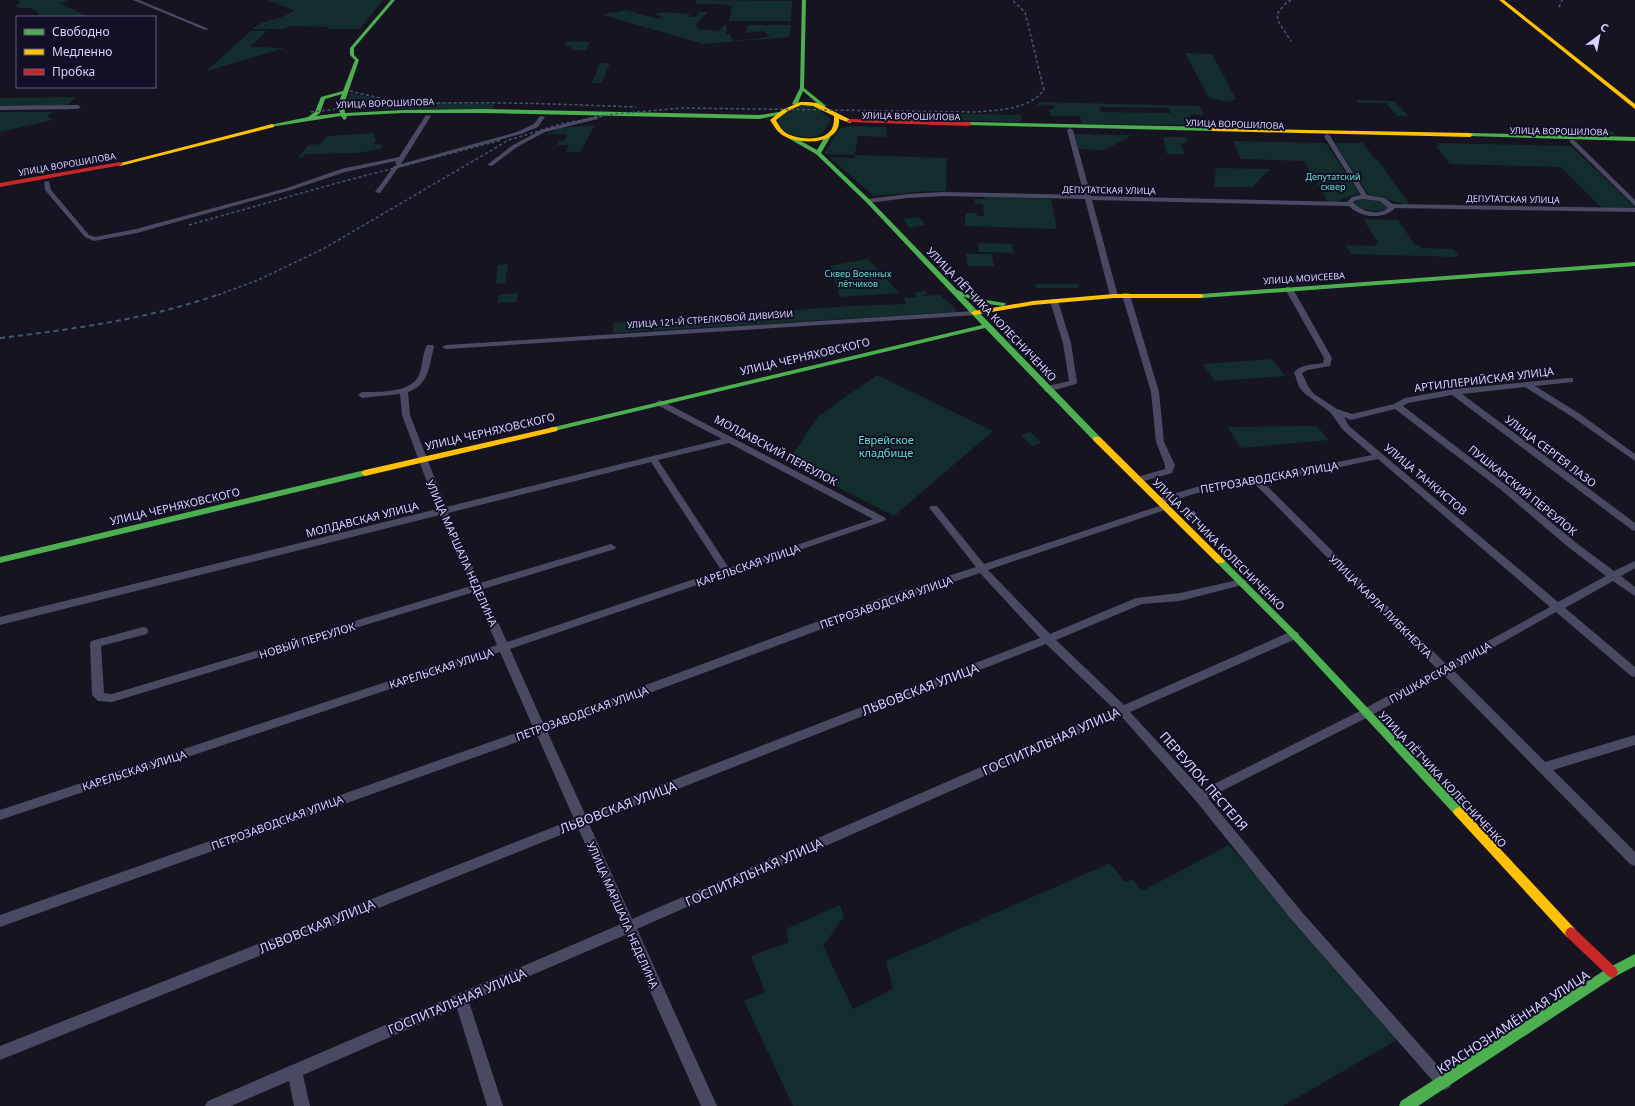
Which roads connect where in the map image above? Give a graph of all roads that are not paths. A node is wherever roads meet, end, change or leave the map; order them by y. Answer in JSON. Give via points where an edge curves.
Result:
{"nodes":[{"id":1,"x":135,"y":0,"type":"edge"},
{"id":2,"x":393,"y":0,"type":"edge"},
{"id":3,"x":804,"y":0,"type":"edge"},
{"id":4,"x":1501,"y":0,"type":"edge"},
{"id":5,"x":207,"y":29,"type":"dead end"},
{"id":6,"x":802,"y":88,"type":"junction"},
{"id":7,"x":344,"y":92,"type":"junction"},
{"id":8,"x":795,"y":104,"type":"junction"},
{"id":9,"x":823,"y":106,"type":"junction"},
{"id":10,"x":78,"y":107,"type":"dead end"},
{"id":11,"x":1635,"y":107,"type":"edge"},
{"id":12,"x":0,"y":108,"type":"edge"},
{"id":13,"x":779,"y":114,"type":"junction"},
{"id":14,"x":343,"y":116,"type":"junction"},
{"id":15,"x":428,"y":116,"type":"junction"},
{"id":16,"x":542,"y":117,"type":"junction"},
{"id":17,"x":836,"y":117,"type":"junction"},
{"id":18,"x":310,"y":118,"type":"junction"},
{"id":19,"x":596,"y":118,"type":"junction"},
{"id":20,"x":776,"y":126,"type":"junction"},
{"id":21,"x":532,"y":128,"type":"junction"},
{"id":22,"x":834,"y":128,"type":"junction"},
{"id":23,"x":1070,"y":130,"type":"junction"},
{"id":24,"x":543,"y":131,"type":"junction"},
{"id":25,"x":1281,"y":133,"type":"junction"},
{"id":26,"x":828,"y":136,"type":"junction"},
{"id":27,"x":1327,"y":136,"type":"junction"},
{"id":28,"x":790,"y":137,"type":"junction"},
{"id":29,"x":1635,"y":139,"type":"edge"},
{"id":30,"x":1572,"y":141,"type":"junction"},
{"id":31,"x":1635,"y":142,"type":"edge"},
{"id":32,"x":818,"y":153,"type":"junction"},
{"id":33,"x":401,"y":158,"type":"junction"},
{"id":34,"x":490,"y":165,"type":"dead end"},
{"id":35,"x":396,"y":167,"type":"junction"},
{"id":36,"x":47,"y":182,"type":"junction"},
{"id":37,"x":0,"y":184,"type":"edge"},
{"id":38,"x":0,"y":189,"type":"edge"},
{"id":39,"x":378,"y":192,"type":"dead end"},
{"id":40,"x":1365,"y":196,"type":"junction"},
{"id":41,"x":1088,"y":198,"type":"junction"},
{"id":42,"x":868,"y":201,"type":"junction"},
{"id":43,"x":1350,"y":204,"type":"junction"},
{"id":44,"x":1635,"y":204,"type":"edge"},
{"id":45,"x":1391,"y":206,"type":"junction"},
{"id":46,"x":1635,"y":210,"type":"edge"},
{"id":47,"x":1635,"y":264,"type":"edge"},
{"id":48,"x":950,"y":287,"type":"junction"},
{"id":49,"x":1289,"y":289,"type":"junction"},
{"id":50,"x":1126,"y":295,"type":"junction"},
{"id":51,"x":1114,"y":296,"type":"junction"},
{"id":52,"x":1054,"y":301,"type":"junction"},
{"id":53,"x":1033,"y":303,"type":"junction"},
{"id":54,"x":974,"y":313,"type":"junction"},
{"id":55,"x":986,"y":326,"type":"junction"},
{"id":56,"x":430,"y":347,"type":"dead end"},
{"id":57,"x":446,"y":347,"type":"dead end"},
{"id":58,"x":1570,"y":380,"type":"dead end"},
{"id":59,"x":1526,"y":384,"type":"junction"},
{"id":60,"x":1047,"y":389,"type":"junction"},
{"id":61,"x":404,"y":391,"type":"junction"},
{"id":62,"x":1454,"y":392,"type":"junction"},
{"id":63,"x":362,"y":395,"type":"dead end"},
{"id":64,"x":660,"y":403,"type":"junction"},
{"id":65,"x":1397,"y":406,"type":"junction"},
{"id":66,"x":1334,"y":411,"type":"junction"},
{"id":67,"x":729,"y":440,"type":"junction"},
{"id":68,"x":1381,"y":456,"type":"junction"},
{"id":69,"x":1635,"y":458,"type":"edge"},
{"id":70,"x":653,"y":459,"type":"junction"},
{"id":71,"x":422,"y":460,"type":"junction"},
{"id":72,"x":1254,"y":478,"type":"junction"},
{"id":73,"x":1138,"y":480,"type":"junction"},
{"id":74,"x":1162,"y":504,"type":"junction"},
{"id":75,"x":934,"y":508,"type":"dead end"},
{"id":76,"x":443,"y":512,"type":"junction"},
{"id":77,"x":881,"y":519,"type":"joint"},
{"id":78,"x":1635,"y":528,"type":"edge"},
{"id":79,"x":611,"y":547,"type":"dead end"},
{"id":80,"x":0,"y":560,"type":"edge"},
{"id":81,"x":1635,"y":564,"type":"edge"},
{"id":82,"x":982,"y":568,"type":"junction"},
{"id":83,"x":727,"y":572,"type":"junction"},
{"id":84,"x":1612,"y":576,"type":"junction"},
{"id":85,"x":1242,"y":582,"type":"junction"},
{"id":86,"x":477,"y":589,"type":"junction"},
{"id":87,"x":1635,"y":592,"type":"edge"},
{"id":88,"x":1556,"y":607,"type":"junction"},
{"id":89,"x":0,"y":621,"type":"edge"},
{"id":90,"x":143,"y":631,"type":"dead end"},
{"id":91,"x":1294,"y":635,"type":"junction"},
{"id":92,"x":1048,"y":639,"type":"junction"},
{"id":93,"x":504,"y":647,"type":"junction"},
{"id":94,"x":1444,"y":669,"type":"junction"},
{"id":95,"x":1635,"y":673,"type":"edge"},
{"id":96,"x":1122,"y":710,"type":"junction"},
{"id":97,"x":1366,"y":713,"type":"junction"},
{"id":98,"x":540,"y":729,"type":"junction"},
{"id":99,"x":1635,"y":740,"type":"edge"},
{"id":100,"x":1542,"y":768,"type":"junction"},
{"id":101,"x":1200,"y":797,"type":"junction"},
{"id":102,"x":0,"y":815,"type":"edge"},
{"id":103,"x":582,"y":821,"type":"junction"},
{"id":104,"x":1635,"y":860,"type":"edge"},
{"id":105,"x":0,"y":921,"type":"edge"},
{"id":106,"x":628,"y":927,"type":"junction"},
{"id":107,"x":1635,"y":960,"type":"edge"},
{"id":108,"x":1612,"y":972,"type":"junction"},
{"id":109,"x":461,"y":999,"type":"junction"},
{"id":110,"x":0,"y":1053,"type":"edge"},
{"id":111,"x":295,"y":1071,"type":"junction"},
{"id":112,"x":1444,"y":1083,"type":"junction"},
{"id":113,"x":213,"y":1106,"type":"edge"},
{"id":114,"x":302,"y":1106,"type":"edge"},
{"id":115,"x":495,"y":1106,"type":"edge"},
{"id":116,"x":709,"y":1106,"type":"edge"},
{"id":117,"x":1406,"y":1106,"type":"edge"}],
"edges":[{"from":1,"to":5,"type":"street"},
{"from":2,"to":7,"type":"main road","via":[[352,48],[352,55],[357,60]]},
{"from":3,"to":6,"type":"main road"},
{"from":4,"to":11,"type":"main road"},
{"from":6,"to":8,"type":"main road"},
{"from":6,"to":9,"type":"main road"},
{"from":7,"to":14,"type":"main road","via":[[340,104]]},
{"from":7,"to":18,"type":"main road","via":[[323,98],[317,113]]},
{"from":8,"to":9,"type":"main road","name":"УЛИЦА ВОРОШИЛОВА","via":[[811,102]]},
{"from":8,"to":13,"type":"main road","name":"УЛИЦА ВОРОШИЛОВА"},
{"from":9,"to":17,"type":"main road"},
{"from":10,"to":12,"type":"street"},
{"from":13,"to":14,"type":"main road","name":"УЛИЦА ВОРОШИЛОВА","via":[[760,117],[572,112],[398,112]]},
{"from":13,"to":20,"type":"main road","via":[[773,120]]},
{"from":14,"to":15,"type":"main road","name":"УЛИЦА ВОРОШИЛОВА"},
{"from":14,"to":18,"type":"main road","name":"УЛИЦА ВОРОШИЛОВА"},
{"from":14,"to":36,"type":"main road","name":"УЛИЦА ВОРОШИЛОВА","via":[[133,166]]},
{"from":15,"to":16,"type":"main road","name":"УЛИЦА ВОРОШИЛОВА"},
{"from":15,"to":33,"type":"street"},
{"from":16,"to":19,"type":"main road","name":"УЛИЦА ВОРОШИЛОВА"},
{"from":16,"to":21,"type":"street"},
{"from":17,"to":22,"type":"main road","via":[[837,123]]},
{"from":17,"to":25,"type":"main road","name":"УЛИЦА ВОРОШИЛОВА","via":[[870,121]]},
{"from":18,"to":37,"type":"main road","name":"УЛИЦА ВОРОШИЛОВА","via":[[129,163]]},
{"from":19,"to":20,"type":"main road","name":"УЛИЦА ВОРОШИЛОВА","via":[[759,122]]},
{"from":19,"to":24,"type":"street"},
{"from":20,"to":28,"type":"main road","name":"УЛИЦА ВОРОШИЛОВА"},
{"from":21,"to":24,"type":"street"},
{"from":21,"to":35,"type":"street"},
{"from":22,"to":23,"type":"main road","name":"УЛИЦА ВОРОШИЛОВА","via":[[856,125]]},
{"from":22,"to":26,"type":"main road"},
{"from":23,"to":25,"type":"main road","name":"УЛИЦА ВОРОШИЛОВА"},
{"from":23,"to":41,"type":"street"},
{"from":24,"to":34,"type":"street","via":[[528,138]]},
{"from":25,"to":27,"type":"main road","name":"УЛИЦА ВОРОШИЛОВА"},
{"from":25,"to":29,"type":"main road","name":"УЛИЦА ВОРОШИЛОВА"},
{"from":26,"to":28,"type":"main road","via":[[812,140]]},
{"from":26,"to":32,"type":"main road"},
{"from":27,"to":30,"type":"main road","name":"УЛИЦА ВОРОШИЛОВА"},
{"from":27,"to":40,"type":"street"},
{"from":28,"to":32,"type":"main road","name":"УЛИЦА ВОРОШИЛОВА"},
{"from":30,"to":31,"type":"main road","name":"УЛИЦА ВОРОШИЛОВА"},
{"from":30,"to":44,"type":"street"},
{"from":32,"to":42,"type":"main road","name":"УЛИЦА ЛЁТЧИКА КОЛЕСНИЧЕНКО"},
{"from":33,"to":35,"type":"street"},
{"from":33,"to":36,"type":"street","via":[[343,170],[289,189],[136,231],[94,239],[87,236],[48,190]]},
{"from":35,"to":39,"type":"street"},
{"from":36,"to":38,"type":"main road","name":"УЛИЦА ВОРОШИЛОВА"},
{"from":40,"to":43,"type":"street","via":[[1354,198]]},
{"from":40,"to":45,"type":"street","via":[[1384,200]]},
{"from":41,"to":42,"type":"street","name":"ДЕПУТАТСКАЯ УЛИЦА","via":[[943,194]]},
{"from":41,"to":43,"type":"street","name":"ДЕПУТАТСКАЯ УЛИЦА"},
{"from":41,"to":51,"type":"street"},
{"from":42,"to":48,"type":"main road","name":"УЛИЦА ЛЁТЧИКА КОЛЕСНИЧЕНКО"},
{"from":43,"to":45,"type":"street","via":[[1358,210],[1376,214],[1387,212]]},
{"from":45,"to":46,"type":"street","name":"ДЕПУТАТСКАЯ УЛИЦА"},
{"from":47,"to":49,"type":"main road","name":"УЛИЦА МОИСЕЕВА"},
{"from":48,"to":53,"type":"main road","via":[[979,301],[1001,304]]},
{"from":48,"to":54,"type":"main road","name":"УЛИЦА ЛЁТЧИКА КОЛЕСНИЧЕНКО"},
{"from":49,"to":50,"type":"main road","name":"УЛИЦА МОИСЕЕВА","via":[[1197,296]]},
{"from":49,"to":66,"type":"street","name":"УЛИЦА ТАНКИСТОВ","via":[[1328,358],[1327,364],[1321,367],[1298,372],[1300,379],[1317,401]]},
{"from":50,"to":51,"type":"main road","name":"УЛИЦА МОИСЕЕВА"},
{"from":50,"to":73,"type":"street","via":[[1155,392],[1160,442],[1170,465],[1169,471]]},
{"from":51,"to":52,"type":"main road","name":"УЛИЦА МОИСЕЕВА"},
{"from":52,"to":53,"type":"main road","name":"УЛИЦА МОИСЕЕВА"},
{"from":52,"to":60,"type":"street","via":[[1067,343],[1073,382]]},
{"from":53,"to":54,"type":"main road","name":"УЛИЦА МОИСЕЕВА"},
{"from":54,"to":55,"type":"main road","name":"УЛИЦА ЛЁТЧИКА КОЛЕСНИЧЕНКО"},
{"from":54,"to":57,"type":"street","name":"УЛИЦА 121-Й СТРЕЛКОВОЙ ДИВИЗИИ"},
{"from":55,"to":60,"type":"main road","name":"УЛИЦА ЛЁТЧИКА КОЛЕСНИЧЕНКО"},
{"from":55,"to":64,"type":"main road","name":"УЛИЦА ЧЕРНЯХОВСКОГО"},
{"from":56,"to":61,"type":"street","via":[[420,381],[413,388]]},
{"from":58,"to":59,"type":"street","name":"АРТИЛЛЕРИЙСКАЯ УЛИЦА"},
{"from":59,"to":62,"type":"street","name":"АРТИЛЛЕРИЙСКАЯ УЛИЦА"},
{"from":59,"to":69,"type":"street","via":[[1577,416]]},
{"from":60,"to":73,"type":"main road","name":"УЛИЦА ЛЁТЧИКА КОЛЕСНИЧЕНКО"},
{"from":61,"to":63,"type":"street"},
{"from":61,"to":71,"type":"street","name":"УЛИЦА МАРШАЛА НЕДЕЛИНА","via":[[406,415]]},
{"from":62,"to":65,"type":"street","name":"АРТИЛЛЕРИЙСКАЯ УЛИЦА","via":[[1405,401]]},
{"from":62,"to":78,"type":"street","name":"УЛИЦА СЕРГЕЯ ЛАЗО"},
{"from":64,"to":67,"type":"street","name":"МОЛДАВСКИЙ ПЕРЕУЛОК"},
{"from":64,"to":71,"type":"main road","name":"УЛИЦА ЧЕРНЯХОВСКОГО"},
{"from":65,"to":66,"type":"street","name":"АРТИЛЛЕРИЙСКАЯ УЛИЦА","via":[[1351,417]]},
{"from":65,"to":84,"type":"street","name":"ПУШКАРСКИЙ ПЕРЕУЛОК","via":[[1503,487]]},
{"from":66,"to":68,"type":"street","name":"УЛИЦА ТАНКИСТОВ","via":[[1346,428]]},
{"from":67,"to":70,"type":"street","name":"МОЛДАВСКАЯ УЛИЦА"},
{"from":67,"to":77,"type":"street","name":"МОЛДАВСКИЙ ПЕРЕУЛОК"},
{"from":68,"to":72,"type":"street","name":"ПЕТРОЗАВОДСКАЯ УЛИЦА","via":[[1274,478]]},
{"from":68,"to":88,"type":"street","name":"УЛИЦА ТАНКИСТОВ"},
{"from":70,"to":76,"type":"street","name":"МОЛДАВСКАЯ УЛИЦА"},
{"from":70,"to":83,"type":"street"},
{"from":71,"to":76,"type":"street","name":"УЛИЦА МАРШАЛА НЕДЕЛИНА"},
{"from":71,"to":80,"type":"main road","name":"УЛИЦА ЧЕРНЯХОВСКОГО"},
{"from":72,"to":74,"type":"street","name":"ПЕТРОЗАВОДСКАЯ УЛИЦА","via":[[1207,487]]},
{"from":72,"to":94,"type":"street","name":"УЛИЦА КАРЛА ЛИБКНЕХТА"},
{"from":73,"to":74,"type":"main road","name":"УЛИЦА ЛЁТЧИКА КОЛЕСНИЧЕНКО"},
{"from":74,"to":82,"type":"street","name":"ПЕТРОЗАВОДСКАЯ УЛИЦА"},
{"from":74,"to":85,"type":"main road","name":"УЛИЦА ЛЁТЧИКА КОЛЕСНИЧЕНКО"},
{"from":75,"to":82,"type":"street","name":"ПЕРЕУЛОК ПЕСТЕЛЯ"},
{"from":76,"to":86,"type":"street","name":"УЛИЦА МАРШАЛА НЕДЕЛИНА"},
{"from":76,"to":89,"type":"street","name":"МОЛДАВСКАЯ УЛИЦА"},
{"from":77,"to":83,"type":"street","name":"КАРЕЛЬСКАЯ УЛИЦА"},
{"from":79,"to":86,"type":"street","name":"НОВЫЙ ПЕРЕУЛОК"},
{"from":81,"to":84,"type":"street","name":"ПУШКАРСКАЯ УЛИЦА"},
{"from":82,"to":92,"type":"street","name":"ПЕРЕУЛОК ПЕСТЕЛЯ"},
{"from":82,"to":98,"type":"street","name":"ПЕТРОЗАВОДСКАЯ УЛИЦА","via":[[893,598]]},
{"from":83,"to":93,"type":"street","name":"КАРЕЛЬСКАЯ УЛИЦА"},
{"from":84,"to":87,"type":"street","name":"ПУШКАРСКИЙ ПЕРЕУЛОК"},
{"from":84,"to":88,"type":"street","name":"ПУШКАРСКАЯ УЛИЦА"},
{"from":85,"to":91,"type":"main road","name":"УЛИЦА ЛЁТЧИКА КОЛЕСНИЧЕНКО"},
{"from":85,"to":92,"type":"street","name":"ЛЬВОВСКАЯ УЛИЦА","via":[[1180,598],[1140,601]]},
{"from":86,"to":90,"type":"street","name":"НОВЫЙ ПЕРЕУЛОК","via":[[112,698],[102,698],[98,695],[95,644]]},
{"from":86,"to":93,"type":"street","name":"УЛИЦА МАРШАЛА НЕДЕЛИНА"},
{"from":88,"to":94,"type":"street","name":"ПУШКАРСКАЯ УЛИЦА"},
{"from":88,"to":95,"type":"street","name":"УЛИЦА ТАНКИСТОВ","via":[[1570,616]]},
{"from":91,"to":96,"type":"street","name":"ГОСПИТАЛЬНАЯ УЛИЦА"},
{"from":91,"to":97,"type":"main road","name":"УЛИЦА ЛЁТЧИКА КОЛЕСНИЧЕНКО"},
{"from":92,"to":96,"type":"street","name":"ПЕРЕУЛОК ПЕСТЕЛЯ"},
{"from":92,"to":103,"type":"street","name":"ЛЬВОВСКАЯ УЛИЦА"},
{"from":93,"to":98,"type":"street","name":"УЛИЦА МАРШАЛА НЕДЕЛИНА"},
{"from":93,"to":102,"type":"street","name":"КАРЕЛЬСКАЯ УЛИЦА"},
{"from":94,"to":97,"type":"street","name":"ПУШКАРСКАЯ УЛИЦА"},
{"from":94,"to":100,"type":"street","name":"УЛИЦА КАРЛА ЛИБКНЕХТА"},
{"from":96,"to":101,"type":"street","name":"ПЕРЕУЛОК ПЕСТЕЛЯ"},
{"from":96,"to":106,"type":"street","name":"ГОСПИТАЛЬНАЯ УЛИЦА"},
{"from":97,"to":101,"type":"street","name":"ПУШКАРСКАЯ УЛИЦА"},
{"from":97,"to":108,"type":"main road","name":"УЛИЦА ЛЁТЧИКА КОЛЕСНИЧЕНКО","via":[[1579,942]]},
{"from":98,"to":103,"type":"street","name":"УЛИЦА МАРШАЛА НЕДЕЛИНА"},
{"from":98,"to":105,"type":"street","name":"ПЕТРОЗАВОДСКАЯ УЛИЦА"},
{"from":99,"to":100,"type":"street"},
{"from":100,"to":104,"type":"street","name":"УЛИЦА КАРЛА ЛИБКНЕХТА"},
{"from":101,"to":112,"type":"street","name":"ПЕРЕУЛОК ПЕСТЕЛЯ","via":[[1296,915]]},
{"from":103,"to":106,"type":"street","name":"УЛИЦА МАРШАЛА НЕДЕЛИНА"},
{"from":103,"to":110,"type":"street","name":"ЛЬВОВСКАЯ УЛИЦА"},
{"from":106,"to":109,"type":"street","name":"ГОСПИТАЛЬНАЯ УЛИЦА"},
{"from":106,"to":116,"type":"street","name":"УЛИЦА МАРШАЛА НЕДЕЛИНА"},
{"from":107,"to":108,"type":"main road","name":"КРАСНОЗНАМЁННАЯ УЛИЦА"},
{"from":108,"to":112,"type":"main road","name":"КРАСНОЗНАМЁННАЯ УЛИЦА"},
{"from":109,"to":111,"type":"street","name":"ГОСПИТАЛЬНАЯ УЛИЦА"},
{"from":109,"to":115,"type":"street"},
{"from":111,"to":113,"type":"street","name":"ГОСПИТАЛЬНАЯ УЛИЦА"},
{"from":111,"to":114,"type":"street"},
{"from":112,"to":117,"type":"main road","name":"КРАСНОЗНАМЁННАЯ УЛИЦА"}]}
